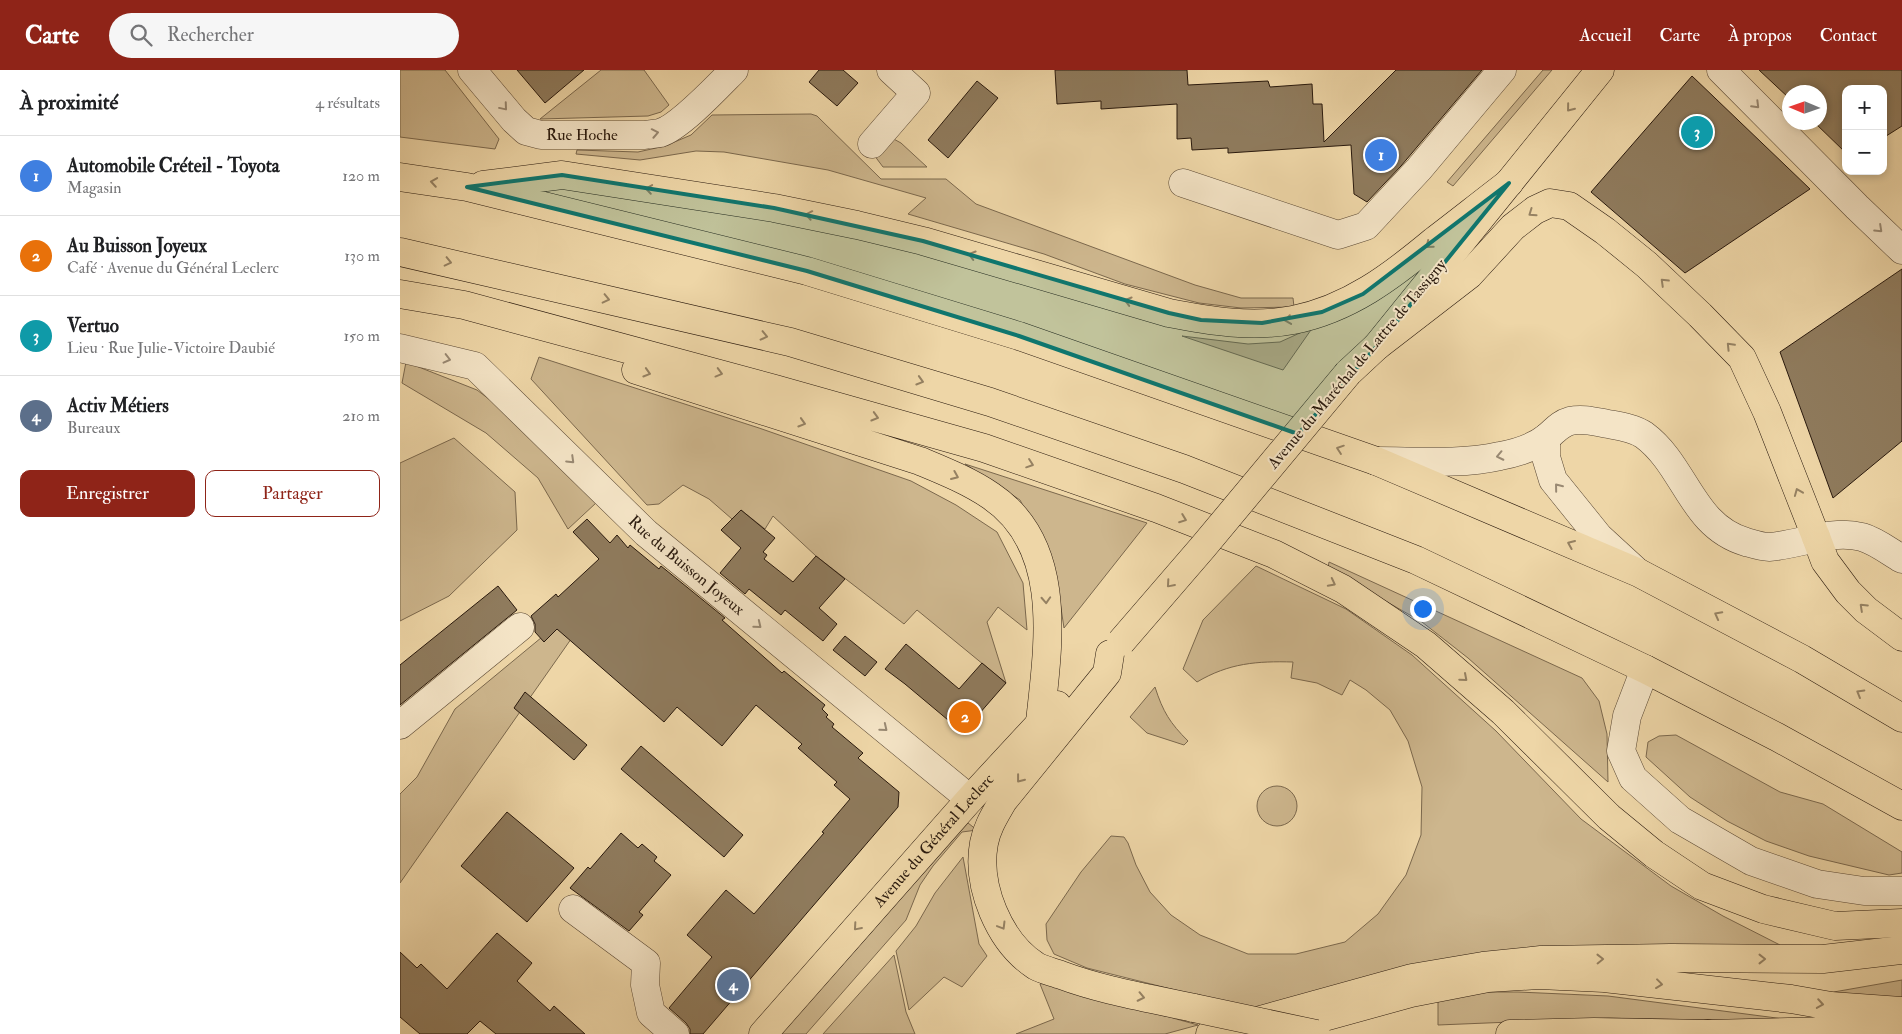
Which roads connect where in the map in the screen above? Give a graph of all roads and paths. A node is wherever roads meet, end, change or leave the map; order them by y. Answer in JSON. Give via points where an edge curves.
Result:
{"nodes":[{"id":1,"x":472,"y":70,"type":"edge"},
{"id":2,"x":734,"y":70,"type":"edge"},
{"id":3,"x":891,"y":70,"type":"edge"},
{"id":4,"x":1502,"y":70,"type":"edge"},
{"id":5,"x":1600,"y":70,"type":"edge"},
{"id":6,"x":1721,"y":70,"type":"edge"},
{"id":7,"x":872,"y":144,"type":"dead end"},
{"id":8,"x":400,"y":177,"type":"edge"},
{"id":9,"x":1509,"y":182,"type":"junction"},
{"id":10,"x":1183,"y":183,"type":"dead end"},
{"id":11,"x":467,"y":187,"type":"junction"},
{"id":12,"x":1902,"y":250,"type":"edge"},
{"id":13,"x":400,"y":252,"type":"edge"},
{"id":14,"x":400,"y":296,"type":"edge"},
{"id":15,"x":1377,"y":346,"type":"junction"},
{"id":16,"x":400,"y":348,"type":"edge"},
{"id":17,"x":1546,"y":438,"type":"junction"},
{"id":18,"x":1376,"y":461,"type":"junction"},
{"id":19,"x":1816,"y":537,"type":"junction"},
{"id":20,"x":1902,"y":559,"type":"edge"},
{"id":21,"x":1639,"y":573,"type":"junction"},
{"id":22,"x":520,"y":628,"type":"dead end"},
{"id":23,"x":1902,"y":637,"type":"edge"},
{"id":24,"x":1115,"y":648,"type":"junction"},
{"id":25,"x":1645,"y":669,"type":"junction"},
{"id":26,"x":1902,"y":718,"type":"edge"},
{"id":27,"x":1040,"y":722,"type":"junction"},
{"id":28,"x":400,"y":725,"type":"edge"},
{"id":29,"x":970,"y":799,"type":"junction"},
{"id":30,"x":1902,"y":806,"type":"edge"},
{"id":31,"x":1902,"y":891,"type":"edge"},
{"id":32,"x":573,"y":909,"type":"dead end"},
{"id":33,"x":1899,"y":923,"type":"edge"},
{"id":34,"x":1899,"y":951,"type":"edge"},
{"id":35,"x":1902,"y":1011,"type":"edge"},
{"id":36,"x":675,"y":1034,"type":"edge"},
{"id":37,"x":763,"y":1034,"type":"edge"},
{"id":38,"x":1210,"y":1034,"type":"edge"},
{"id":39,"x":1261,"y":1034,"type":"edge"},
{"id":40,"x":1316,"y":1034,"type":"edge"},
{"id":41,"x":1510,"y":1034,"type":"edge"},
{"id":42,"x":1708,"y":1034,"type":"edge"},
{"id":43,"x":1902,"y":1034,"type":"edge"}],
"edges":[{"from":1,"to":2,"type":"street","name":"Rue Hoche","one_way":true,"via":[[514,120],[526,131],[541,135],[661,133],[706,98]]},
{"from":3,"to":7,"type":"street","via":[[916,93]]},
{"from":4,"to":10,"type":"street","via":[[1366,226],[1338,235]]},
{"from":5,"to":9,"type":"main road","name":"Avenue du Maréchal de Lattre de Tassigny","one_way":true},
{"from":6,"to":12,"type":"street","one_way":true},
{"from":11,"to":8,"type":"main road","one_way":true},
{"from":9,"to":11,"type":"main road","one_way":true,"via":[[1404,266],[1363,294],[1322,312],[1293,320],[1262,323],[1201,320],[1170,313],[923,241],[774,208],[562,175]]},
{"from":9,"to":15,"type":"main road","name":"Avenue du Maréchal de Lattre de Tassigny"},
{"from":18,"to":11,"type":"main road","one_way":true,"via":[[1019,336],[807,271]]},
{"from":13,"to":25,"type":"main road","one_way":true,"via":[[790,342],[990,402],[1184,469],[1416,560]]},
{"from":14,"to":27,"type":"main road","one_way":true,"via":[[457,319],[669,380],[920,461],[963,479],[993,497],[1027,534],[1038,557],[1046,589],[1045,671]]},
{"from":14,"to":33,"type":"main road","one_way":true,"via":[[464,305],[984,448],[1156,508],[1274,554],[1343,589],[1426,645],[1503,712],[1610,817],[1654,854],[1702,886],[1764,909],[1835,926]]},
{"from":19,"to":15,"type":"main road","one_way":true,"via":[[1742,358],[1647,265],[1569,206],[1550,202],[1535,210],[1513,227],[1469,275]]},
{"from":15,"to":24,"type":"main road","name":"Avenue du Maréchal de Lattre de Tassigny","one_way":true,"bridge":true,"via":[[1348,373]]},
{"from":16,"to":29,"type":"street","name":"Rue du Buisson Joyeux","one_way":true,"via":[[475,366],[646,533]]},
{"from":17,"to":18,"type":"street","one_way":true,"via":[[1524,450],[1469,461]]},
{"from":17,"to":19,"type":"street","via":[[1557,426],[1584,420],[1643,434],[1665,457],[1708,521],[1725,534],[1767,547]]},
{"from":21,"to":17,"type":"street","one_way":true,"via":[[1599,536],[1553,480],[1546,457]]},
{"from":21,"to":18,"type":"main road","one_way":true},
{"from":19,"to":20,"type":"street","via":[[1863,537]]},
{"from":23,"to":19,"type":"main road","one_way":true,"via":[[1848,592],[1825,561]]},
{"from":26,"to":21,"type":"main road","one_way":true,"via":[[1802,659]]},
{"from":22,"to":28,"type":"street"},
{"from":24,"to":27,"type":"main road","name":"Avenue du Général Leclerc"},
{"from":24,"to":40,"type":"main road","one_way":true,"bridge":true,"via":[[1107,672],[1003,801],[989,824],[984,844],[983,880],[991,907],[1016,948],[1037,966],[1087,984]]},
{"from":25,"to":30,"type":"main road"},
{"from":25,"to":31,"type":"street","via":[[1628,716],[1621,751],[1633,778],[1680,820],[1751,861],[1817,884],[1864,891]]},
{"from":27,"to":29,"type":"main road","name":"Avenue du Général Leclerc"},
{"from":29,"to":37,"type":"main road","name":"Avenue du Général Leclerc","one_way":true},
{"from":32,"to":36,"type":"street","via":[[646,962],[645,985],[651,1013]]},
{"from":38,"to":34,"type":"main road","one_way":true,"via":[[1412,978],[1483,966],[1540,960],[1823,959]]},
{"from":39,"to":35,"type":"main road","one_way":true,"via":[[1411,993],[1488,978],[1531,976],[1604,978],[1831,1006]]},
{"from":41,"to":42,"type":"main road"},
{"from":42,"to":43,"type":"main road","via":[[1830,1031]]}]}
